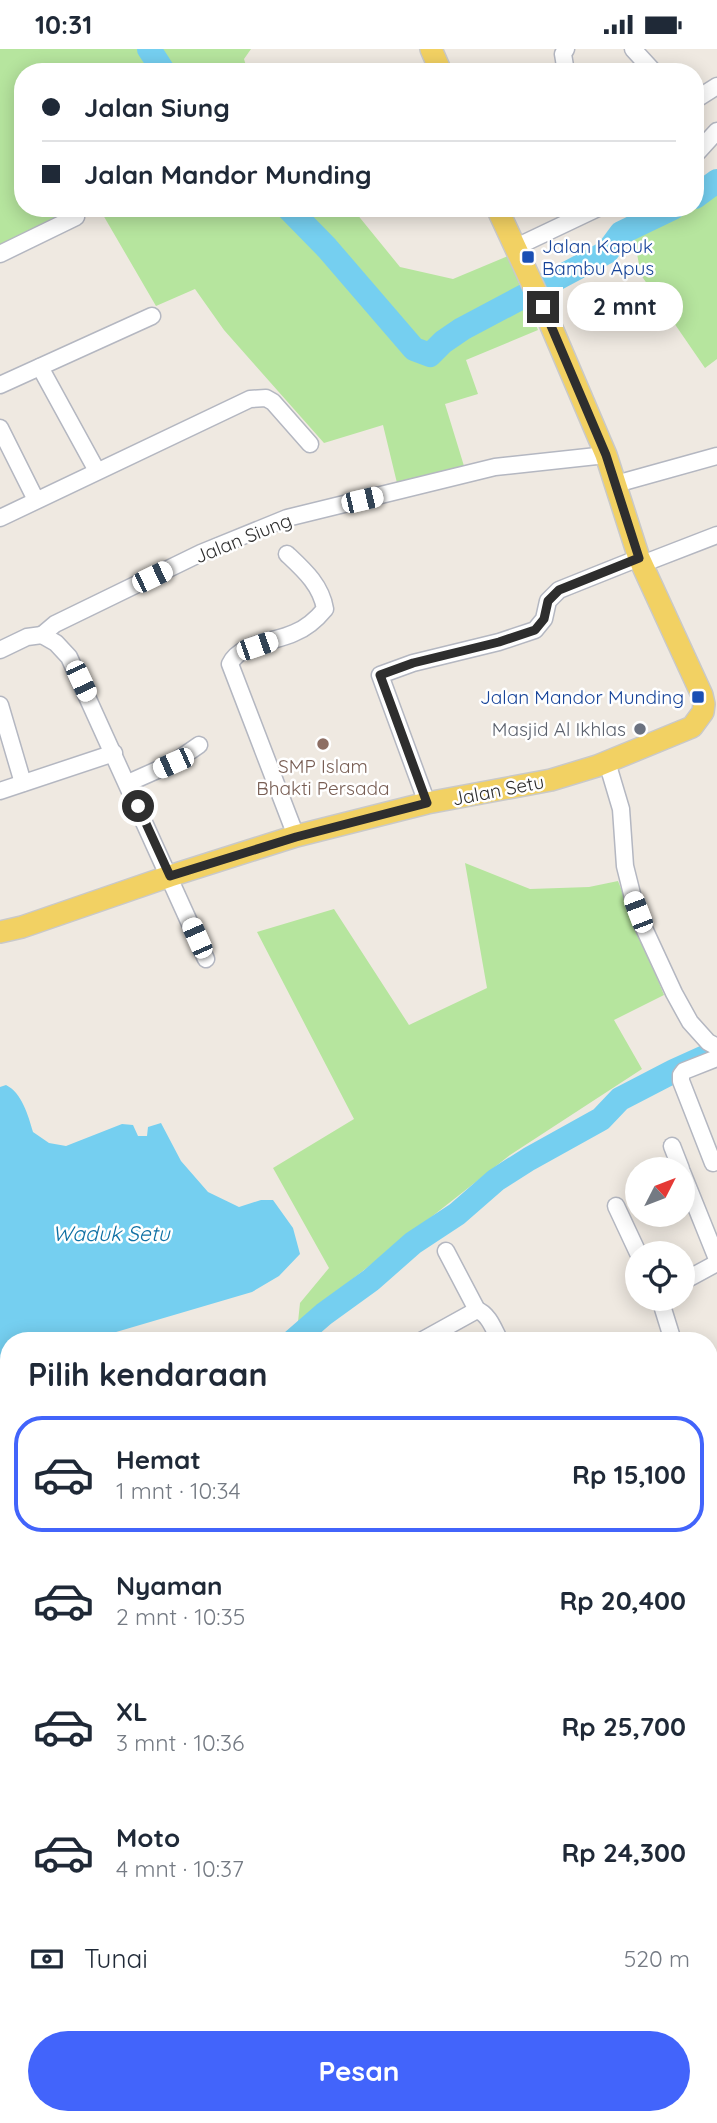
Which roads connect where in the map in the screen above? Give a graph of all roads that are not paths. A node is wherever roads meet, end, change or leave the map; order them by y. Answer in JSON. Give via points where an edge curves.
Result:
{"nodes":[{"id":1,"x":633,"y":49,"type":"edge"},
{"id":2,"x":646,"y":63,"type":"edge"},
{"id":3,"x":717,"y":131,"type":"edge"},
{"id":4,"x":704,"y":145,"type":"edge"},
{"id":5,"x":74,"y":217,"type":"edge"},
{"id":6,"x":501,"y":217,"type":"edge"},
{"id":7,"x":579,"y":217,"type":"edge"},
{"id":8,"x":516,"y":247,"type":"junction"},
{"id":9,"x":0,"y":254,"type":"edge"},
{"id":10,"x":152,"y":316,"type":"dead end"},
{"id":11,"x":40,"y":367,"type":"junction"},
{"id":12,"x":0,"y":385,"type":"edge"},
{"id":13,"x":0,"y":428,"type":"edge"},
{"id":14,"x":310,"y":444,"type":"dead end"},
{"id":15,"x":606,"y":455,"type":"junction"},
{"id":16,"x":717,"y":456,"type":"edge"},
{"id":17,"x":97,"y":471,"type":"junction"},
{"id":18,"x":616,"y":484,"type":"junction"},
{"id":19,"x":36,"y":501,"type":"junction"},
{"id":20,"x":0,"y":518,"type":"edge"},
{"id":21,"x":717,"y":535,"type":"edge"},
{"id":22,"x":286,"y":554,"type":"dead end"},
{"id":23,"x":641,"y":561,"type":"junction"},
{"id":24,"x":41,"y":635,"type":"junction"},
{"id":25,"x":0,"y":650,"type":"edge"},
{"id":26,"x":0,"y":705,"type":"edge"},
{"id":27,"x":710,"y":710,"type":"edge"},
{"id":28,"x":199,"y":745,"type":"dead end"},
{"id":29,"x":114,"y":753,"type":"junction"},
{"id":30,"x":607,"y":762,"type":"junction"},
{"id":31,"x":23,"y":783,"type":"junction"},
{"id":32,"x":128,"y":783,"type":"junction"},
{"id":33,"x":0,"y":791,"type":"edge"},
{"id":34,"x":427,"y":803,"type":"junction"},
{"id":35,"x":296,"y":837,"type":"junction"},
{"id":36,"x":170,"y":876,"type":"junction"},
{"id":37,"x":0,"y":932,"type":"edge"},
{"id":38,"x":206,"y":959,"type":"dead end"},
{"id":39,"x":712,"y":1044,"type":"edge"},
{"id":40,"x":717,"y":1058,"type":"edge"},
{"id":41,"x":672,"y":1146,"type":"dead end"},
{"id":42,"x":676,"y":1157,"type":"edge"},
{"id":43,"x":713,"y":1163,"type":"dead end"},
{"id":44,"x":695,"y":1204,"type":"edge"},
{"id":45,"x":616,"y":1206,"type":"dead end"},
{"id":46,"x":632,"y":1241,"type":"edge"},
{"id":47,"x":446,"y":1251,"type":"dead end"},
{"id":48,"x":717,"y":1261,"type":"edge"},
{"id":49,"x":695,"y":1274,"type":"edge"},
{"id":50,"x":477,"y":1310,"type":"junction"},
{"id":51,"x":664,"y":1311,"type":"edge"},
{"id":52,"x":437,"y":1332,"type":"edge"},
{"id":53,"x":495,"y":1332,"type":"edge"},
{"id":54,"x":670,"y":1332,"type":"edge"}],
"edges":[{"from":1,"to":2,"type":"street"},
{"from":3,"to":4,"type":"street"},
{"from":5,"to":9,"type":"street"},
{"from":6,"to":8,"type":"main road"},
{"from":7,"to":8,"type":"street"},
{"from":8,"to":15,"type":"main road"},
{"from":10,"to":11,"type":"street"},
{"from":11,"to":12,"type":"street"},
{"from":11,"to":17,"type":"street"},
{"from":13,"to":19,"type":"street"},
{"from":14,"to":17,"type":"street","via":[[274,403],[257,398]]},
{"from":15,"to":18,"type":"main road"},
{"from":15,"to":24,"type":"street","name":"Jalan Siung","via":[[495,467],[288,518],[201,553]]},
{"from":16,"to":18,"type":"street"},
{"from":17,"to":19,"type":"street"},
{"from":18,"to":23,"type":"main road"},
{"from":19,"to":20,"type":"street"},
{"from":21,"to":23,"type":"street"},
{"from":22,"to":35,"type":"street","via":[[318,587],[325,609],[309,626],[239,652],[230,664]]},
{"from":23,"to":27,"type":"main road"},
{"from":23,"to":34,"type":"street","via":[[559,590],[548,601],[544,619],[535,630],[380,675]]},
{"from":24,"to":25,"type":"street","name":"Jalan Siung"},
{"from":24,"to":29,"type":"street","via":[[69,657]]},
{"from":26,"to":31,"type":"street"},
{"from":27,"to":30,"type":"main road","name":"Jalan Setu","via":[[692,727]]},
{"from":28,"to":32,"type":"street","via":[[173,763]]},
{"from":29,"to":31,"type":"street"},
{"from":29,"to":32,"type":"street"},
{"from":30,"to":34,"type":"main road","name":"Jalan Setu","via":[[551,780]]},
{"from":30,"to":39,"type":"street","via":[[621,809],[625,866],[643,926],[690,1022]]},
{"from":31,"to":33,"type":"street"},
{"from":32,"to":36,"type":"street"},
{"from":34,"to":35,"type":"main road","name":"Jalan Setu"},
{"from":35,"to":36,"type":"main road","name":"Jalan Setu"},
{"from":36,"to":37,"type":"main road","name":"Jalan Setu"},
{"from":36,"to":38,"type":"street"},
{"from":40,"to":43,"type":"street","via":[[681,1075]]},
{"from":41,"to":42,"type":"street"},
{"from":44,"to":48,"type":"street"},
{"from":45,"to":46,"type":"street"},
{"from":47,"to":50,"type":"street"},
{"from":48,"to":49,"type":"street"},
{"from":50,"to":52,"type":"street"},
{"from":50,"to":53,"type":"street"},
{"from":51,"to":54,"type":"street"}]}
